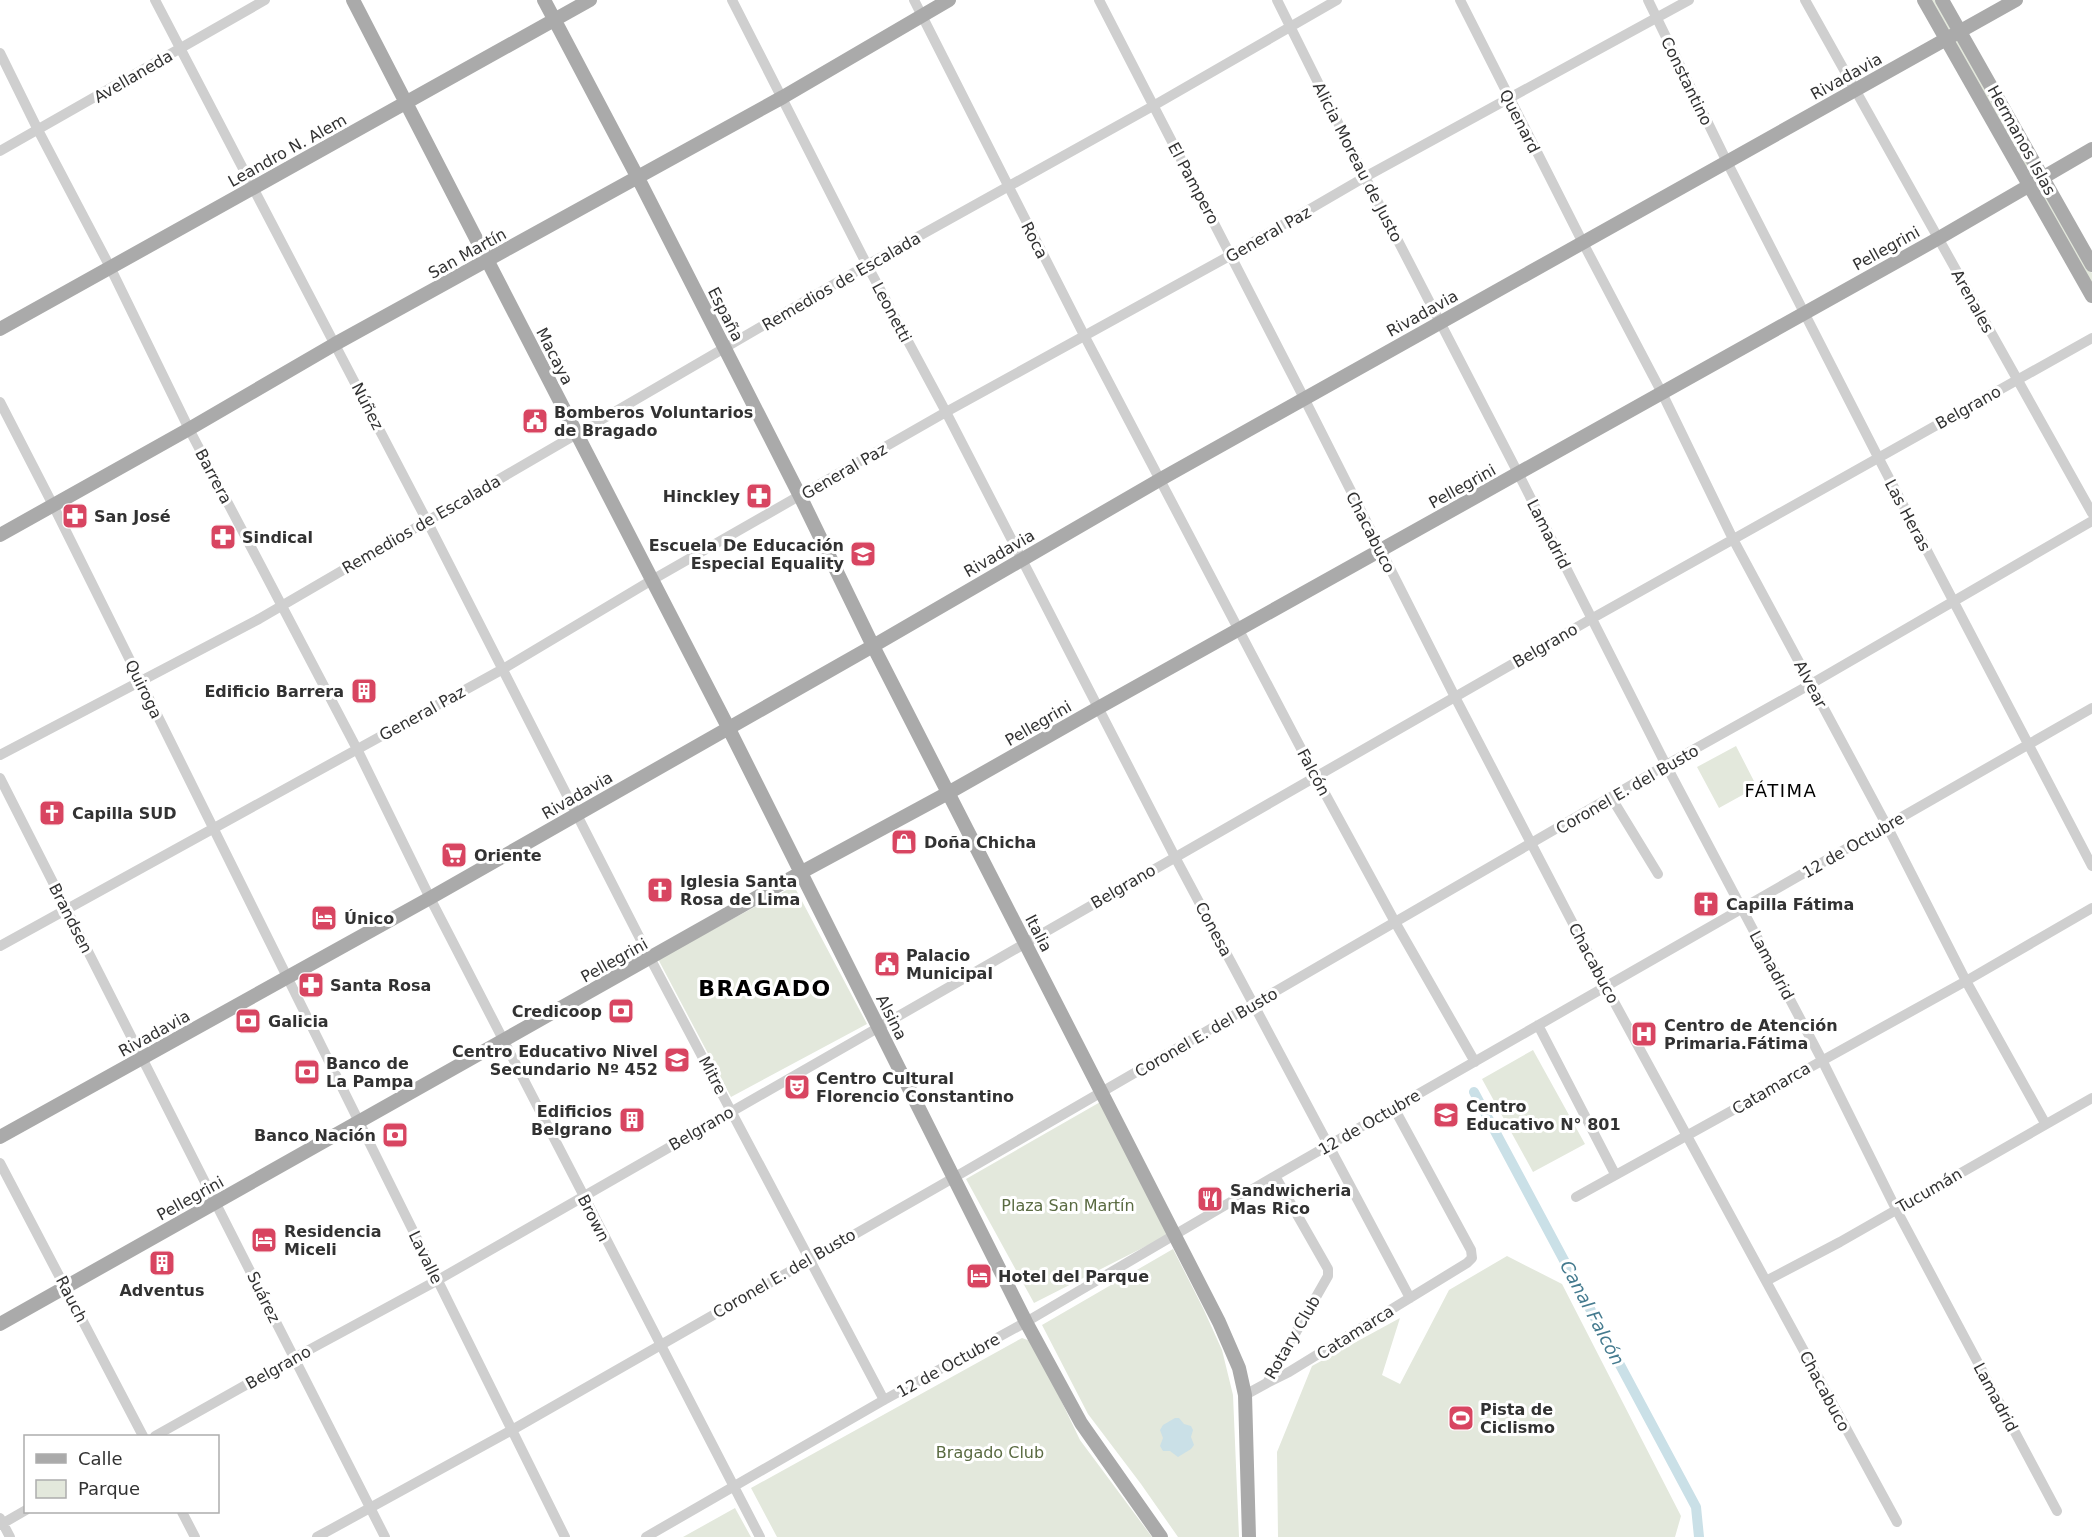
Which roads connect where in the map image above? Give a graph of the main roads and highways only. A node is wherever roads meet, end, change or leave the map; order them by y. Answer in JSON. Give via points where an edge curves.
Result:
{"nodes":[{"id":1,"x":353,"y":0,"type":"edge"},
{"id":2,"x":544,"y":0,"type":"edge"},
{"id":3,"x":590,"y":0,"type":"edge"},
{"id":4,"x":949,"y":0,"type":"edge"},
{"id":5,"x":1924,"y":0,"type":"edge"},
{"id":6,"x":1942,"y":0,"type":"edge"},
{"id":7,"x":2016,"y":0,"type":"edge"},
{"id":8,"x":554,"y":20,"type":"junction"},
{"id":9,"x":1960,"y":31,"type":"junction"},
{"id":10,"x":1946,"y":39,"type":"junction"},
{"id":11,"x":406,"y":103,"type":"junction"},
{"id":12,"x":2092,"y":149,"type":"edge"},
{"id":13,"x":638,"y":178,"type":"junction"},
{"id":14,"x":2042,"y":178,"type":"junction"},
{"id":15,"x":2028,"y":186,"type":"junction"},
{"id":16,"x":487,"y":261,"type":"junction"},
{"id":17,"x":2092,"y":265,"type":"edge"},
{"id":18,"x":2092,"y":296,"type":"edge"},
{"id":19,"x":0,"y":329,"type":"edge"},
{"id":20,"x":0,"y":535,"type":"edge"},
{"id":21,"x":873,"y":646,"type":"junction"},
{"id":22,"x":728,"y":728,"type":"junction"},
{"id":23,"x":948,"y":793,"type":"junction"},
{"id":24,"x":800,"y":873,"type":"junction"},
{"id":25,"x":0,"y":1137,"type":"edge"},
{"id":26,"x":0,"y":1324,"type":"edge"},
{"id":27,"x":1161,"y":1537,"type":"edge"},
{"id":28,"x":1249,"y":1537,"type":"edge"}],
"edges":[{"from":1,"to":11,"type":"main road","name":"Macaya"},
{"from":2,"to":8,"type":"main road","name":"España"},
{"from":3,"to":8,"type":"main road","name":"Leandro N. Alem"},
{"from":4,"to":13,"type":"main road","name":"San Martín"},
{"from":5,"to":10,"type":"main road","name":"Hermanos Islas"},
{"from":6,"to":9,"type":"main road","name":"Hermanos Islas"},
{"from":7,"to":9,"type":"main road","name":"Rivadavia"},
{"from":8,"to":11,"type":"main road","name":"Leandro N. Alem"},
{"from":8,"to":13,"type":"main road","name":"España"},
{"from":9,"to":10,"type":"main road","name":"Rivadavia"},
{"from":9,"to":14,"type":"main road","name":"Hermanos Islas"},
{"from":10,"to":15,"type":"main road","name":"Hermanos Islas"},
{"from":10,"to":21,"type":"main road","name":"Rivadavia","via":[[1161,478]]},
{"from":11,"to":16,"type":"main road","name":"Macaya"},
{"from":11,"to":19,"type":"main road","name":"Leandro N. Alem"},
{"from":12,"to":14,"type":"main road","name":"Pellegrini"},
{"from":13,"to":16,"type":"main road","name":"San Martín"},
{"from":13,"to":21,"type":"main road","name":"España"},
{"from":14,"to":15,"type":"main road","name":"Pellegrini"},
{"from":14,"to":17,"type":"main road","name":"Hermanos Islas"},
{"from":15,"to":18,"type":"main road","name":"Hermanos Islas"},
{"from":15,"to":23,"type":"main road","name":"Pellegrini"},
{"from":16,"to":20,"type":"main road","name":"San Martín"},
{"from":16,"to":22,"type":"main road","name":"Macaya"},
{"from":21,"to":22,"type":"main road","name":"Rivadavia"},
{"from":21,"to":23,"type":"main road","name":"Italia"},
{"from":22,"to":24,"type":"main road","name":"Alsina"},
{"from":22,"to":25,"type":"main road","name":"Rivadavia"},
{"from":23,"to":24,"type":"main road","name":"Pellegrini"},
{"from":23,"to":28,"type":"main road","name":"Italia","via":[[1229,1342],[1245,1395]]},
{"from":24,"to":26,"type":"main road","name":"Pellegrini"},
{"from":24,"to":27,"type":"main road","name":"Alsina","via":[[1026,1322],[1081,1423]]}]}
